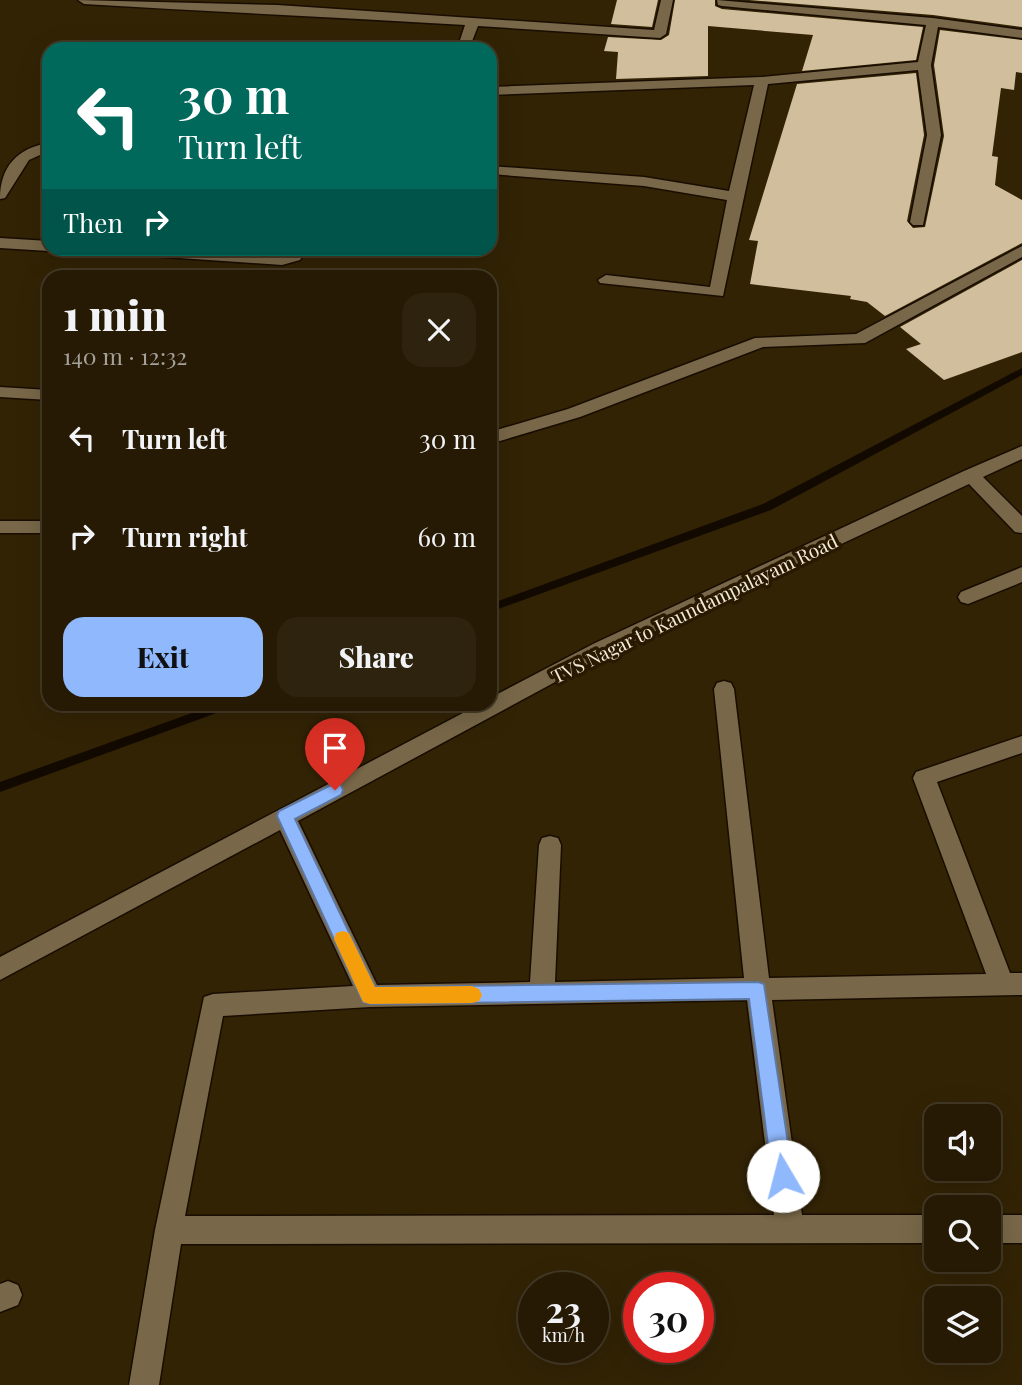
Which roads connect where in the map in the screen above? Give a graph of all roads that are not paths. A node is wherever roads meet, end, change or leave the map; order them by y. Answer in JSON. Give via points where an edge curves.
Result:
{"nodes":[{"id":1,"x":84,"y":0,"type":"edge"},
{"id":2,"x":370,"y":0,"type":"edge"},
{"id":3,"x":667,"y":0,"type":"edge"},
{"id":4,"x":722,"y":2,"type":"dead end"},
{"id":5,"x":278,"y":5,"type":"edge"},
{"id":6,"x":369,"y":15,"type":"junction"},
{"id":7,"x":473,"y":21,"type":"junction"},
{"id":8,"x":933,"y":22,"type":"junction"},
{"id":9,"x":1022,"y":34,"type":"edge"},
{"id":10,"x":466,"y":42,"type":"edge"},
{"id":11,"x":924,"y":65,"type":"junction"},
{"id":12,"x":762,"y":81,"type":"junction"},
{"id":13,"x":497,"y":91,"type":"edge"},
{"id":14,"x":42,"y":148,"type":"edge"},
{"id":15,"x":497,"y":170,"type":"edge"},
{"id":16,"x":0,"y":195,"type":"edge"},
{"id":17,"x":735,"y":197,"type":"junction"},
{"id":18,"x":918,"y":222,"type":"dead end"},
{"id":19,"x":0,"y":243,"type":"edge"},
{"id":20,"x":42,"y":246,"type":"edge"},
{"id":21,"x":1022,"y":251,"type":"edge"},
{"id":22,"x":230,"y":256,"type":"edge"},
{"id":23,"x":295,"y":256,"type":"edge"},
{"id":24,"x":606,"y":280,"type":"dead end"},
{"id":25,"x":0,"y":392,"type":"edge"},
{"id":26,"x":42,"y":395,"type":"edge"},
{"id":27,"x":497,"y":436,"type":"edge"},
{"id":28,"x":1022,"y":452,"type":"edge"},
{"id":29,"x":970,"y":475,"type":"junction"},
{"id":30,"x":0,"y":527,"type":"edge"},
{"id":31,"x":42,"y":527,"type":"edge"},
{"id":32,"x":1022,"y":527,"type":"edge"},
{"id":33,"x":1022,"y":574,"type":"edge"},
{"id":34,"x":968,"y":597,"type":"dead end"},
{"id":35,"x":724,"y":689,"type":"dead end"},
{"id":36,"x":497,"y":704,"type":"edge"},
{"id":37,"x":483,"y":711,"type":"edge"},
{"id":38,"x":1022,"y":744,"type":"edge"},
{"id":39,"x":285,"y":816,"type":"junction"},
{"id":40,"x":550,"y":845,"type":"dead end"},
{"id":41,"x":0,"y":969,"type":"edge"},
{"id":42,"x":1012,"y":984,"type":"edge"},
{"id":43,"x":758,"y":990,"type":"junction"},
{"id":44,"x":542,"y":994,"type":"junction"},
{"id":45,"x":370,"y":996,"type":"junction"},
{"id":46,"x":790,"y":1229,"type":"junction"},
{"id":47,"x":924,"y":1229,"type":"edge"},
{"id":48,"x":1001,"y":1229,"type":"edge"},
{"id":49,"x":1022,"y":1229,"type":"edge"},
{"id":50,"x":169,"y":1230,"type":"junction"},
{"id":51,"x":144,"y":1385,"type":"edge"}],
"edges":[{"from":1,"to":5,"type":"street","via":[[223,9]]},
{"from":2,"to":6,"type":"street"},
{"from":3,"to":7,"type":"street","via":[[660,34]]},
{"from":4,"to":8,"type":"street"},
{"from":5,"to":6,"type":"street"},
{"from":6,"to":7,"type":"street"},
{"from":7,"to":10,"type":"street"},
{"from":8,"to":9,"type":"street"},
{"from":8,"to":11,"type":"street"},
{"from":11,"to":12,"type":"street"},
{"from":11,"to":18,"type":"street","via":[[934,135]]},
{"from":12,"to":13,"type":"street"},
{"from":12,"to":17,"type":"street"},
{"from":14,"to":16,"type":"street","via":[[23,156]]},
{"from":15,"to":17,"type":"street","via":[[611,177]]},
{"from":17,"to":24,"type":"street","via":[[717,293]]},
{"from":19,"to":20,"type":"street"},
{"from":21,"to":27,"type":"street","via":[[859,339],[761,342],[574,413]]},
{"from":22,"to":23,"type":"street","via":[[282,260]]},
{"from":25,"to":26,"type":"street"},
{"from":28,"to":29,"type":"street","name":"TVS Nagar to Kaundampalayam Road"},
{"from":29,"to":32,"type":"street"},
{"from":29,"to":36,"type":"street","name":"TVS Nagar to Kaundampalayam Road","via":[[600,649]]},
{"from":30,"to":31,"type":"street"},
{"from":33,"to":34,"type":"street"},
{"from":35,"to":43,"type":"street"},
{"from":37,"to":39,"type":"street","name":"TVS Nagar to Kaundampalayam Road"},
{"from":38,"to":42,"type":"street","via":[[924,778]]},
{"from":39,"to":41,"type":"street","name":"TVS Nagar to Kaundampalayam Road"},
{"from":39,"to":45,"type":"street"},
{"from":40,"to":44,"type":"street"},
{"from":42,"to":43,"type":"street"},
{"from":43,"to":44,"type":"street"},
{"from":43,"to":46,"type":"street"},
{"from":44,"to":45,"type":"street"},
{"from":45,"to":50,"type":"street","via":[[213,1004]]},
{"from":46,"to":47,"type":"street"},
{"from":46,"to":50,"type":"street"},
{"from":48,"to":49,"type":"street"},
{"from":50,"to":51,"type":"street"}]}
